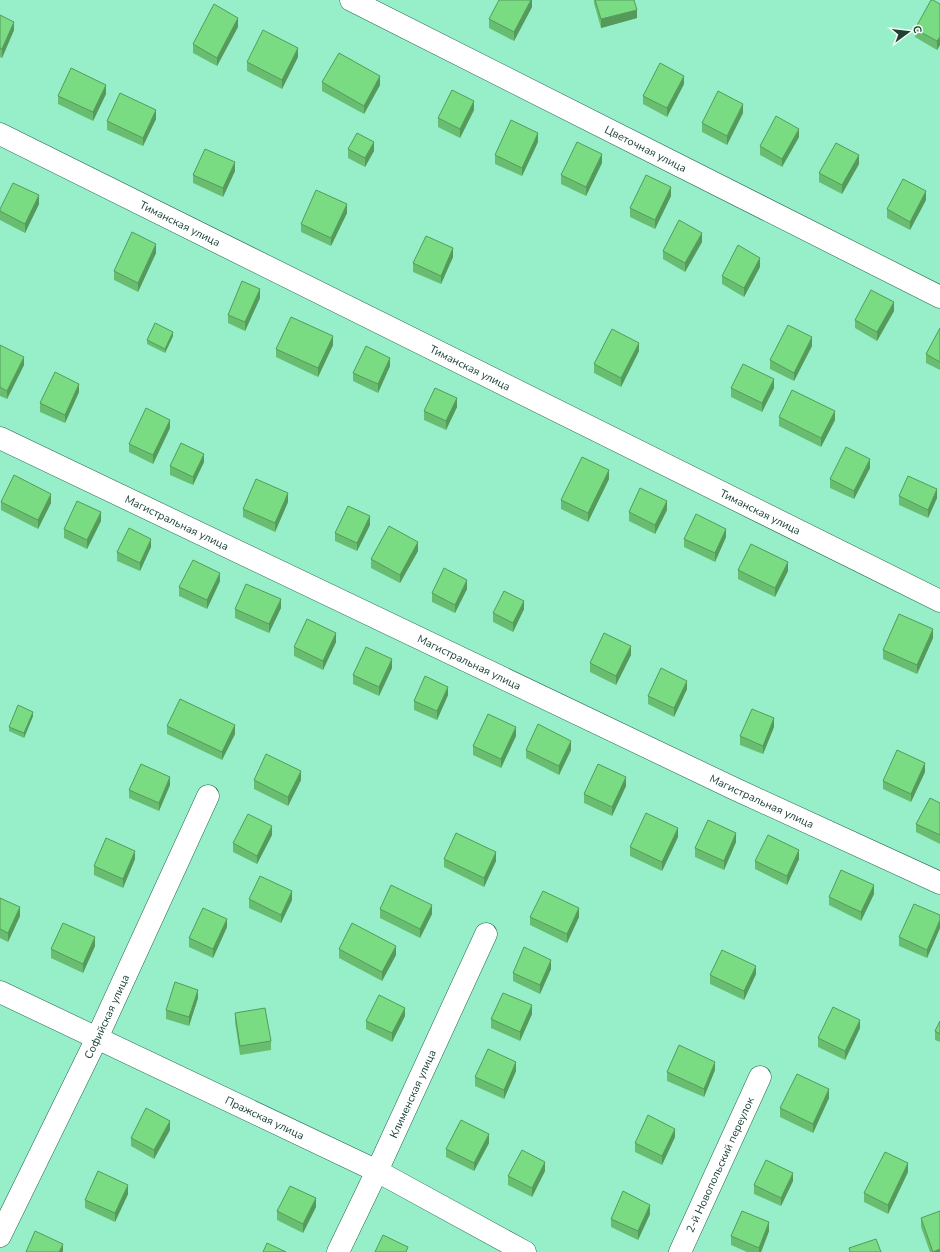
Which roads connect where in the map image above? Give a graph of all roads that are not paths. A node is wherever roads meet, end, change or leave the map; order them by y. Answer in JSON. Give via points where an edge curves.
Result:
{"nodes":[{"id":1,"x":351,"y":0,"type":"edge"},
{"id":2,"x":0,"y":134,"type":"edge"},
{"id":3,"x":940,"y":297,"type":"edge"},
{"id":4,"x":0,"y":438,"type":"edge"},
{"id":5,"x":940,"y":601,"type":"edge"},
{"id":6,"x":208,"y":796,"type":"dead end"},
{"id":7,"x":940,"y":883,"type":"edge"},
{"id":8,"x":486,"y":934,"type":"dead end"},
{"id":9,"x":0,"y":992,"type":"edge"},
{"id":10,"x":97,"y":1038,"type":"junction"},
{"id":11,"x":760,"y":1077,"type":"dead end"},
{"id":12,"x":377,"y":1172,"type":"junction"},
{"id":13,"x":0,"y":1236,"type":"edge"},
{"id":14,"x":338,"y":1252,"type":"edge"},
{"id":15,"x":524,"y":1252,"type":"edge"},
{"id":16,"x":680,"y":1252,"type":"edge"}],
"edges":[{"from":1,"to":3,"type":"street","name":"Цветочная улица"},
{"from":2,"to":5,"type":"street","name":"Тиманская улица"},
{"from":4,"to":7,"type":"street","name":"Магистральная улица","via":[[728,785]]},
{"from":6,"to":10,"type":"street","name":"Софийская улица"},
{"from":8,"to":12,"type":"street","name":"Клименская улица"},
{"from":9,"to":10,"type":"street","name":"Пражская улица"},
{"from":10,"to":12,"type":"street","name":"Пражская улица"},
{"from":10,"to":13,"type":"street","name":"Софийская улица"},
{"from":11,"to":16,"type":"street","name":"2-й Новопольский переулок"},
{"from":12,"to":14,"type":"street","name":"Клименская улица"},
{"from":12,"to":15,"type":"street","name":"Пражская улица"}]}
